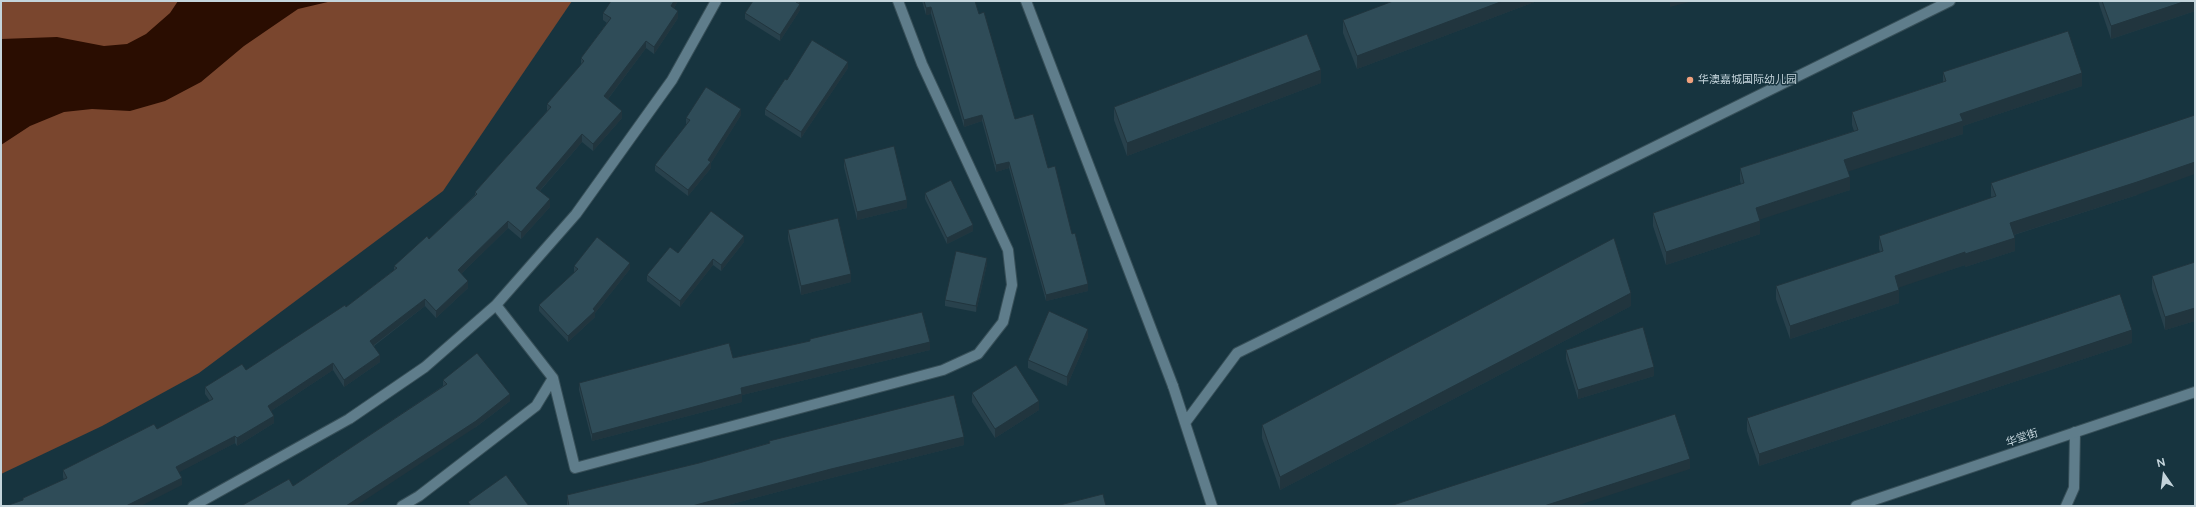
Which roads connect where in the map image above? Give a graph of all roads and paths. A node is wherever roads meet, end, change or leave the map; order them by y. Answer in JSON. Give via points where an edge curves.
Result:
{"nodes":[{"id":1,"x":716,"y":1,"type":"edge"},
{"id":2,"x":898,"y":1,"type":"edge"},
{"id":3,"x":1026,"y":1,"type":"edge"},
{"id":4,"x":1950,"y":1,"type":"edge"},
{"id":5,"x":496,"y":305,"type":"junction"},
{"id":6,"x":553,"y":378,"type":"junction"},
{"id":7,"x":2195,"y":392,"type":"edge"},
{"id":8,"x":1185,"y":423,"type":"junction"},
{"id":9,"x":2075,"y":432,"type":"junction"},
{"id":10,"x":193,"y":506,"type":"edge"},
{"id":11,"x":402,"y":506,"type":"edge"},
{"id":12,"x":1212,"y":506,"type":"edge"},
{"id":13,"x":1856,"y":506,"type":"edge"},
{"id":14,"x":2066,"y":506,"type":"edge"}],
"edges":[{"from":1,"to":5,"type":"street","via":[[672,80],[576,214]]},
{"from":2,"to":6,"type":"street","via":[[922,64],[1008,250],[1012,285],[1003,322],[978,354],[943,370],[575,468]]},
{"from":3,"to":8,"type":"street"},
{"from":4,"to":8,"type":"street","via":[[1238,353]]},
{"from":5,"to":6,"type":"street"},
{"from":5,"to":10,"type":"street","via":[[425,367],[349,419]]},
{"from":6,"to":11,"type":"street","via":[[536,406],[419,496]]},
{"from":7,"to":9,"type":"street","name":"华堂街"},
{"from":8,"to":12,"type":"street"},
{"from":9,"to":13,"type":"street","name":"华堂街"},
{"from":9,"to":14,"type":"street","via":[[2074,488]]}]}
